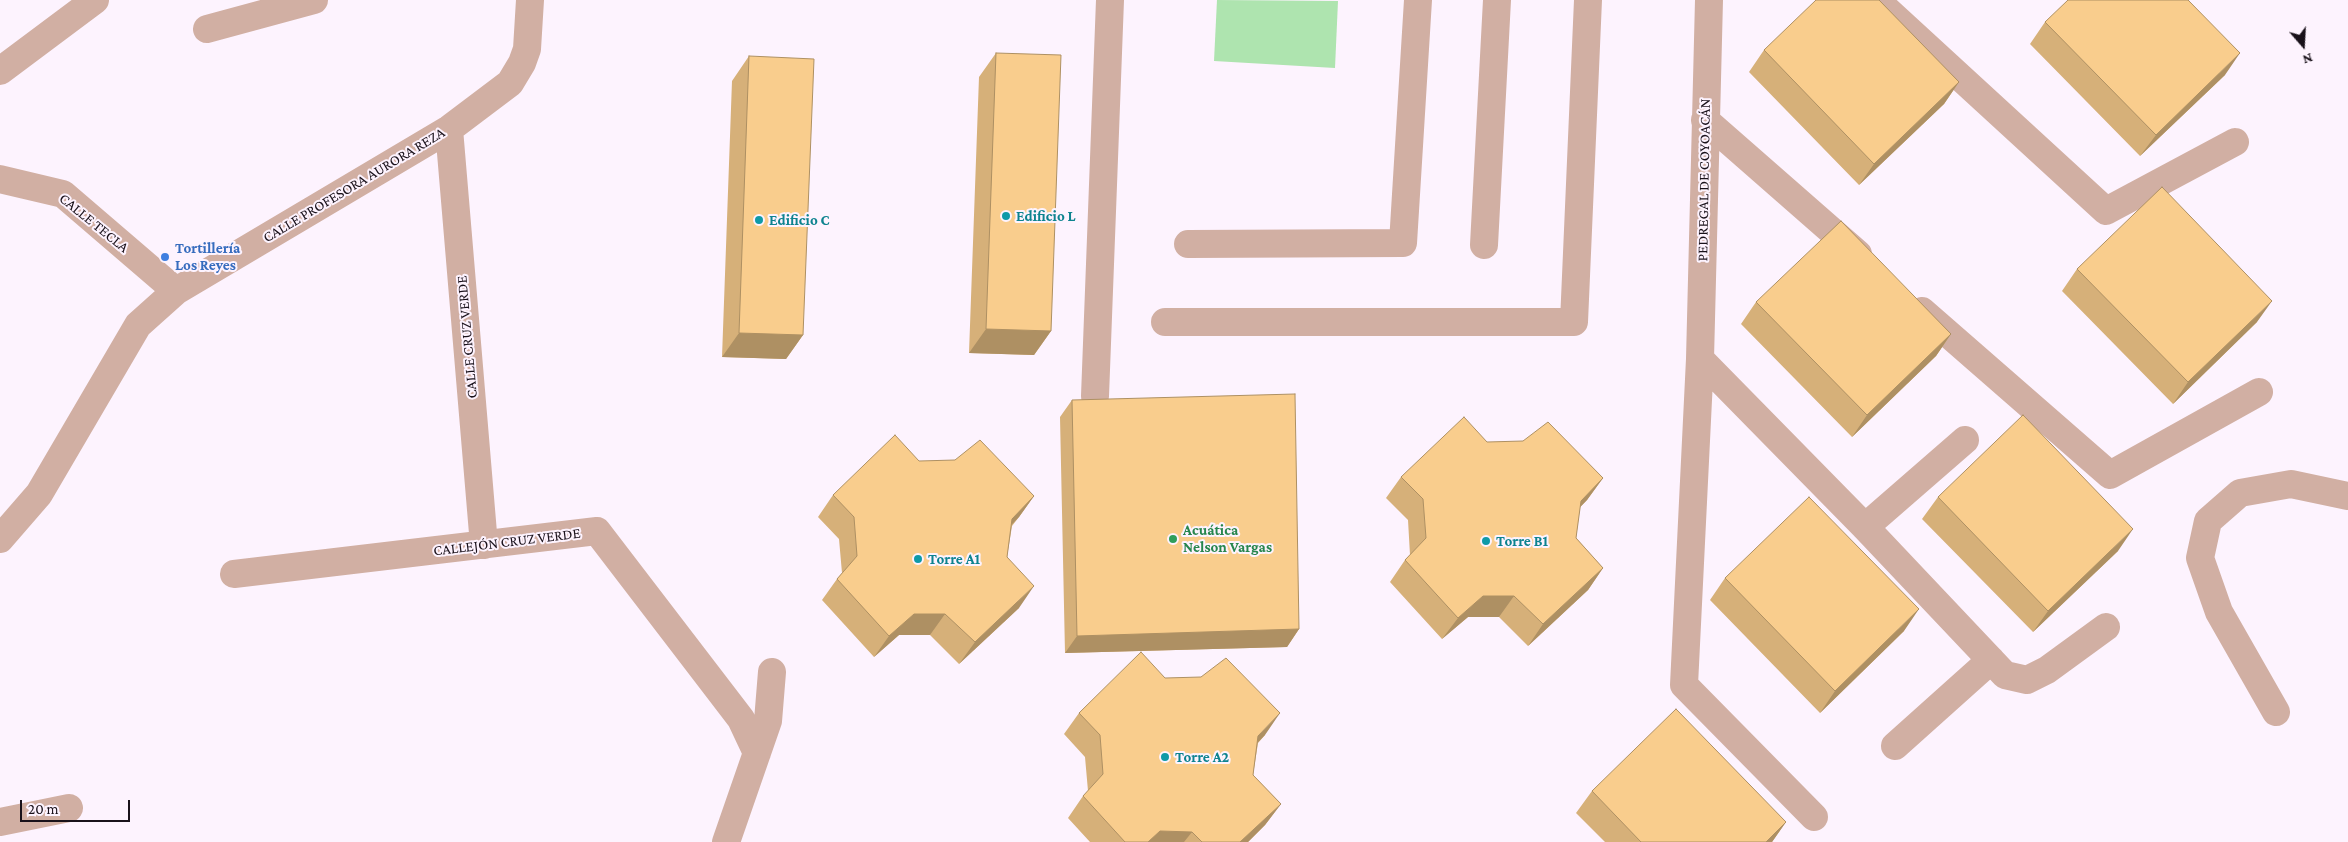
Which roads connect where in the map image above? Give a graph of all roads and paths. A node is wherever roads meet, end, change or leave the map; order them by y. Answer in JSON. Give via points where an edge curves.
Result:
{"nodes":[{"id":1,"x":95,"y":0,"type":"edge"},
{"id":2,"x":314,"y":0,"type":"edge"},
{"id":3,"x":530,"y":0,"type":"edge"},
{"id":4,"x":1110,"y":0,"type":"edge"},
{"id":5,"x":1418,"y":0,"type":"edge"},
{"id":6,"x":1497,"y":0,"type":"edge"},
{"id":7,"x":1588,"y":0,"type":"edge"},
{"id":8,"x":1709,"y":0,"type":"edge"},
{"id":9,"x":1876,"y":0,"type":"edge"},
{"id":10,"x":207,"y":29,"type":"dead end"},
{"id":11,"x":0,"y":71,"type":"edge"},
{"id":12,"x":1705,"y":120,"type":"junction"},
{"id":13,"x":449,"y":129,"type":"junction"},
{"id":14,"x":2236,"y":142,"type":"dead end"},
{"id":15,"x":0,"y":179,"type":"edge"},
{"id":16,"x":1188,"y":244,"type":"dead end"},
{"id":17,"x":1484,"y":245,"type":"dead end"},
{"id":18,"x":1878,"y":272,"type":"edge"},
{"id":19,"x":176,"y":291,"type":"junction"},
{"id":20,"x":1900,"y":291,"type":"edge"},
{"id":21,"x":1165,"y":322,"type":"dead end"},
{"id":22,"x":1700,"y":360,"type":"junction"},
{"id":23,"x":2259,"y":392,"type":"dead end"},
{"id":24,"x":1096,"y":396,"type":"dead end"},
{"id":25,"x":1964,"y":440,"type":"dead end"},
{"id":26,"x":2348,"y":496,"type":"edge"},
{"id":27,"x":1865,"y":527,"type":"junction"},
{"id":28,"x":0,"y":539,"type":"edge"},
{"id":29,"x":484,"y":545,"type":"junction"},
{"id":30,"x":234,"y":574,"type":"dead end"},
{"id":31,"x":2106,"y":627,"type":"dead end"},
{"id":32,"x":1991,"y":660,"type":"junction"},
{"id":33,"x":764,"y":670,"type":"dead end"},
{"id":34,"x":2276,"y":712,"type":"dead end"},
{"id":35,"x":1895,"y":746,"type":"dead end"},
{"id":36,"x":757,"y":753,"type":"junction"},
{"id":37,"x":69,"y":808,"type":"dead end"},
{"id":38,"x":1814,"y":817,"type":"dead end"},
{"id":39,"x":0,"y":822,"type":"edge"},
{"id":40,"x":726,"y":842,"type":"edge"}],
"edges":[{"from":1,"to":11,"type":"street"},
{"from":2,"to":10,"type":"street"},
{"from":3,"to":13,"type":"street","name":"CALLE PROFESORA AURORA REZA","via":[[527,49],[510,83]]},
{"from":4,"to":24,"type":"street"},
{"from":5,"to":16,"type":"street","via":[[1403,243]]},
{"from":6,"to":17,"type":"street"},
{"from":7,"to":21,"type":"street","via":[[1574,322]]},
{"from":8,"to":12,"type":"street","name":"PEDREGAL DE COYOACÁN"},
{"from":9,"to":14,"type":"street","via":[[2106,211]]},
{"from":12,"to":18,"type":"street"},
{"from":12,"to":22,"type":"street","name":"PEDREGAL DE COYOACÁN"},
{"from":13,"to":19,"type":"street","name":"CALLE PROFESORA AURORA REZA"},
{"from":13,"to":29,"type":"street","name":"CALLE CRUZ VERDE"},
{"from":15,"to":19,"type":"street","name":"CALLE TECLA","via":[[63,194]]},
{"from":19,"to":28,"type":"street","name":"CALLE PROFESORA AURORA REZA","via":[[138,325],[39,494]]},
{"from":20,"to":23,"type":"street","via":[[2110,476]]},
{"from":22,"to":27,"type":"street"},
{"from":22,"to":38,"type":"street","name":"PEDREGAL DE COYOACÁN","via":[[1684,685]]},
{"from":25,"to":27,"type":"street"},
{"from":26,"to":34,"type":"street","via":[[2291,484],[2240,493],[2208,521],[2200,558],[2220,612]]},
{"from":27,"to":32,"type":"street"},
{"from":29,"to":30,"type":"street","name":"CALLEJÓN CRUZ VERDE"},
{"from":29,"to":36,"type":"street","name":"CALLEJÓN CRUZ VERDE","via":[[598,531],[741,719]]},
{"from":31,"to":32,"type":"street","via":[[2047,670],[2027,680],[2005,675]]},
{"from":32,"to":35,"type":"street"},
{"from":33,"to":36,"type":"street","via":[[768,721]]},
{"from":36,"to":40,"type":"street"},
{"from":37,"to":39,"type":"street"}]}
